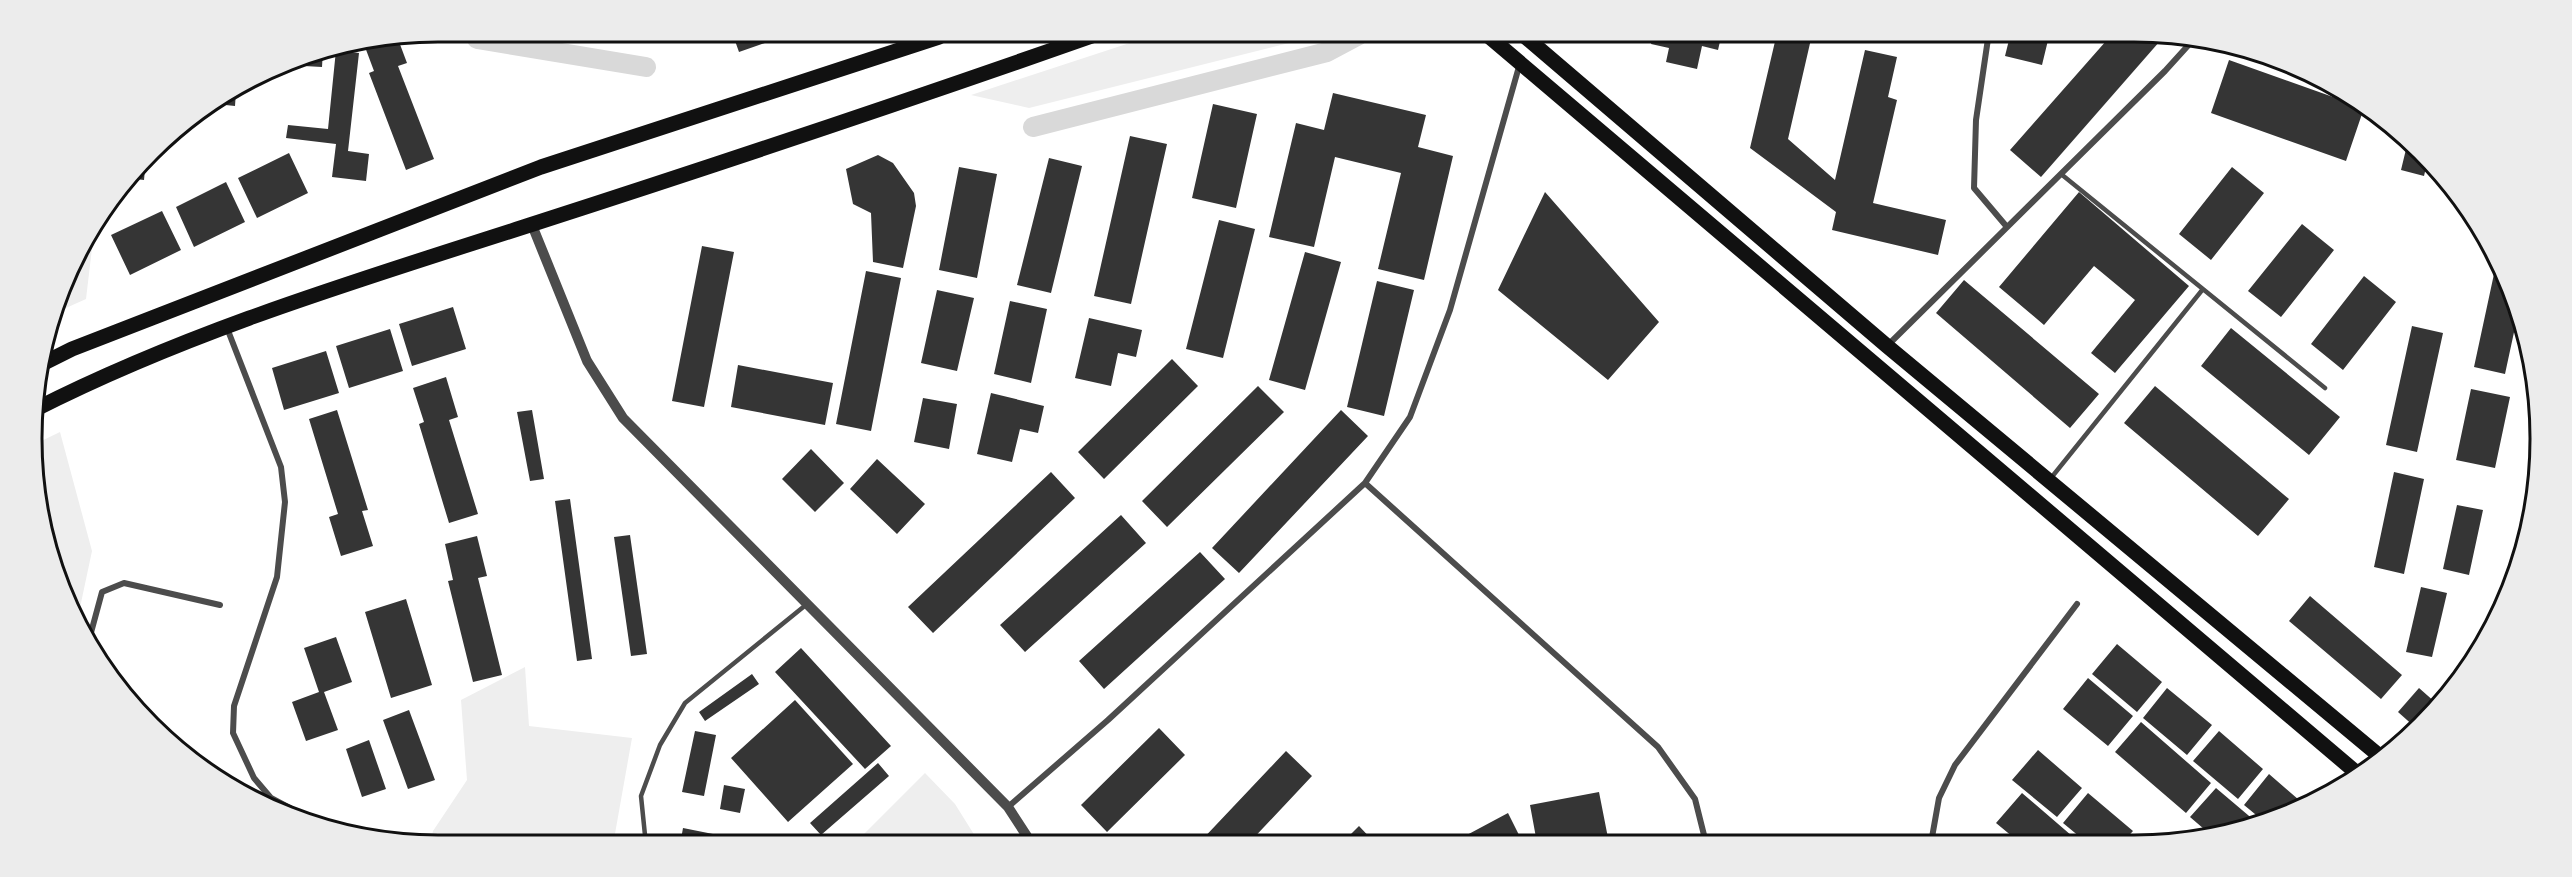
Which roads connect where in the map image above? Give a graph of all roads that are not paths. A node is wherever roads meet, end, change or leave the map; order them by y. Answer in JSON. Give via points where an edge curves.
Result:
{"nodes":[{"id":1,"x":924,"y":42,"type":"edge"},
{"id":2,"x":1075,"y":42,"type":"edge"},
{"id":3,"x":1495,"y":42,"type":"edge"},
{"id":4,"x":1531,"y":42,"type":"edge"},
{"id":5,"x":1988,"y":42,"type":"edge"},
{"id":6,"x":2188,"y":45,"type":"edge"},
{"id":7,"x":1520,"y":63,"type":"junction"},
{"id":8,"x":2061,"y":174,"type":"junction"},
{"id":9,"x":532,"y":225,"type":"junction"},
{"id":10,"x":2007,"y":227,"type":"junction"},
{"id":11,"x":2203,"y":289,"type":"junction"},
{"id":12,"x":227,"y":328,"type":"junction"},
{"id":13,"x":1887,"y":346,"type":"junction"},
{"id":14,"x":50,"y":360,"type":"edge"},
{"id":15,"x":2325,"y":388,"type":"dead end"},
{"id":16,"x":44,"y":405,"type":"edge"},
{"id":17,"x":2049,"y":480,"type":"junction"},
{"id":18,"x":1365,"y":483,"type":"junction"},
{"id":19,"x":807,"y":604,"type":"junction"},
{"id":20,"x":2078,"y":604,"type":"dead end"},
{"id":21,"x":220,"y":605,"type":"dead end"},
{"id":22,"x":92,"y":630,"type":"edge"},
{"id":23,"x":2376,"y":753,"type":"edge"},
{"id":24,"x":2352,"y":769,"type":"edge"},
{"id":25,"x":273,"y":799,"type":"edge"},
{"id":26,"x":1008,"y":807,"type":"junction"},
{"id":27,"x":645,"y":835,"type":"edge"},
{"id":28,"x":1026,"y":835,"type":"edge"},
{"id":29,"x":1704,"y":835,"type":"edge"},
{"id":30,"x":1932,"y":835,"type":"edge"}],
"edges":[{"from":1,"to":14,"type":"main road","via":[[541,168]]},
{"from":2,"to":9,"type":"main road","via":[[828,129]]},
{"from":3,"to":7,"type":"main road"},
{"from":4,"to":13,"type":"main road"},
{"from":5,"to":10,"type":"street","via":[[1976,120],[1974,188]]},
{"from":6,"to":8,"type":"street"},
{"from":7,"to":18,"type":"street","via":[[1446,320],[1410,417]]},
{"from":7,"to":24,"type":"main road"},
{"from":8,"to":10,"type":"street"},
{"from":8,"to":11,"type":"lane"},
{"from":9,"to":12,"type":"main road","via":[[291,302]]},
{"from":9,"to":19,"type":"street","via":[[587,361],[624,417]]},
{"from":10,"to":13,"type":"street"},
{"from":11,"to":15,"type":"lane"},
{"from":11,"to":17,"type":"lane"},
{"from":12,"to":16,"type":"main road"},
{"from":12,"to":25,"type":"street","via":[[281,467],[285,502],[277,577],[234,706],[233,733],[254,778]]},
{"from":13,"to":17,"type":"main road"},
{"from":17,"to":23,"type":"main road"},
{"from":18,"to":26,"type":"street"},
{"from":18,"to":29,"type":"street","via":[[1658,747],[1695,799]]},
{"from":19,"to":26,"type":"street"},
{"from":19,"to":27,"type":"lane","via":[[685,703],[660,745],[641,796]]},
{"from":20,"to":30,"type":"street","via":[[1955,765],[1939,798]]},
{"from":21,"to":22,"type":"street","via":[[124,583],[102,592]]},
{"from":26,"to":28,"type":"street"}]}
